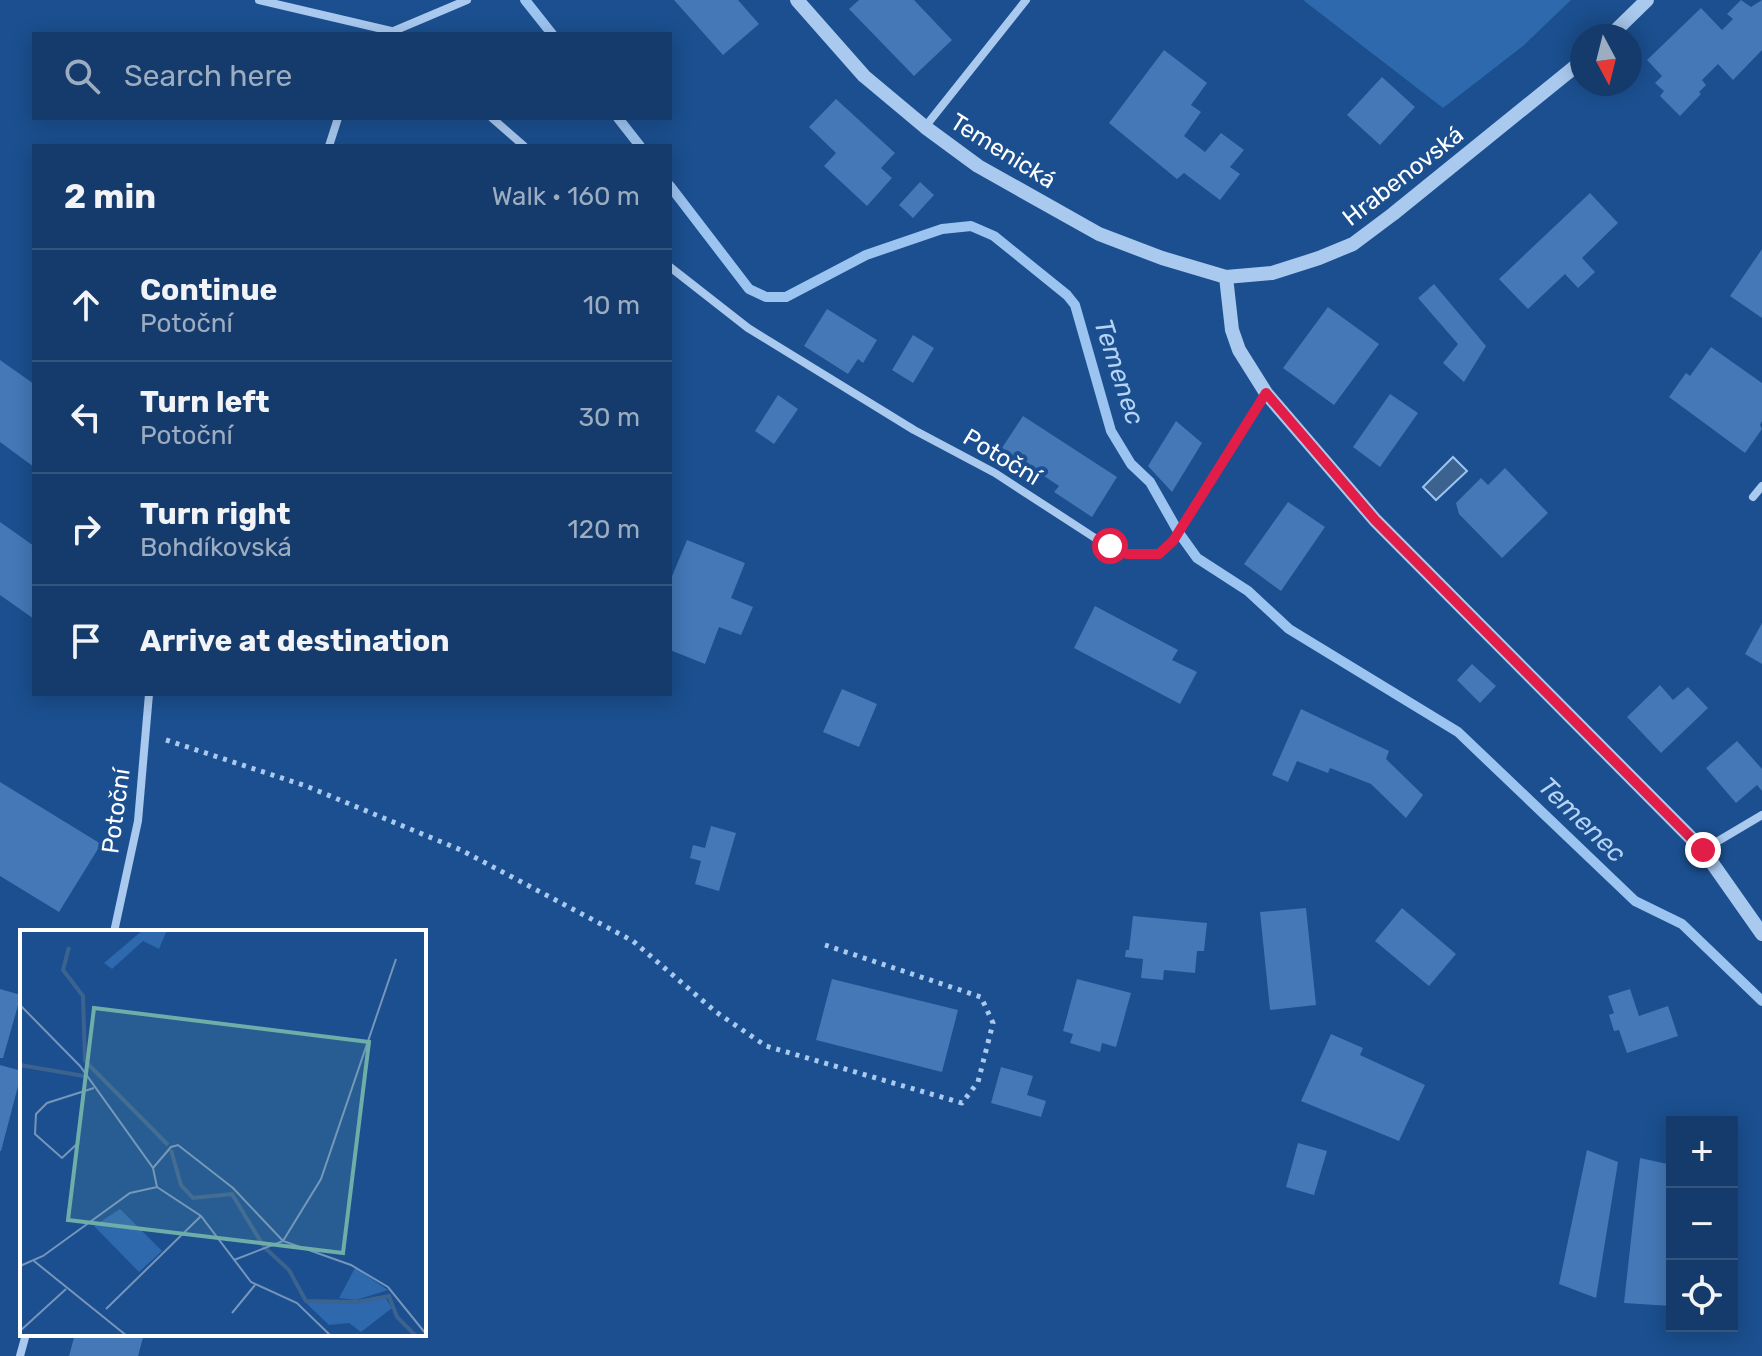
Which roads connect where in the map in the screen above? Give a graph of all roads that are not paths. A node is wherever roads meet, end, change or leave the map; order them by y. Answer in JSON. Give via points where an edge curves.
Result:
{"nodes":[{"id":1,"x":259,"y":0,"type":"edge"},
{"id":2,"x":467,"y":0,"type":"edge"},
{"id":3,"x":797,"y":0,"type":"edge"},
{"id":4,"x":1026,"y":0,"type":"edge"},
{"id":5,"x":1647,"y":0,"type":"edge"},
{"id":6,"x":1622,"y":24,"type":"edge"},
{"id":7,"x":388,"y":32,"type":"edge"},
{"id":8,"x":394,"y":32,"type":"edge"},
{"id":9,"x":1570,"y":71,"type":"edge"},
{"id":10,"x":337,"y":120,"type":"edge"},
{"id":11,"x":494,"y":120,"type":"edge"},
{"id":12,"x":925,"y":127,"type":"junction"},
{"id":13,"x":330,"y":144,"type":"edge"},
{"id":14,"x":522,"y":144,"type":"edge"},
{"id":15,"x":672,"y":269,"type":"edge"},
{"id":16,"x":1226,"y":277,"type":"junction"},
{"id":17,"x":1266,"y":393,"type":"junction"},
{"id":18,"x":1762,"y":486,"type":"edge"},
{"id":19,"x":1753,"y":497,"type":"dead end"},
{"id":20,"x":149,"y":696,"type":"edge"},
{"id":21,"x":1762,"y":815,"type":"edge"},
{"id":22,"x":1703,"y":850,"type":"junction"},
{"id":23,"x":114,"y":930,"type":"edge"},
{"id":24,"x":1762,"y":934,"type":"edge"},
{"id":25,"x":25,"y":1336,"type":"edge"},
{"id":26,"x":20,"y":1356,"type":"edge"}],
"edges":[{"from":1,"to":7,"type":"street"},
{"from":2,"to":8,"type":"street"},
{"from":3,"to":12,"type":"street","name":"Temenická","via":[[864,76]]},
{"from":4,"to":12,"type":"street"},
{"from":5,"to":6,"type":"street"},
{"from":9,"to":16,"type":"street","name":"Hrabenovská","via":[[1353,244],[1272,273]]},
{"from":10,"to":13,"type":"street"},
{"from":11,"to":14,"type":"street"},
{"from":12,"to":16,"type":"street","name":"Temenická","via":[[978,166],[1099,234]]},
{"from":15,"to":17,"type":"street","name":"Potoční","via":[[748,328],[1127,554],[1159,554],[1173,541]]},
{"from":16,"to":17,"type":"street","via":[[1232,330]]},
{"from":17,"to":22,"type":"street","via":[[1375,520]]},
{"from":18,"to":19,"type":"street"},
{"from":20,"to":23,"type":"street","name":"Potoční","via":[[138,821]]},
{"from":21,"to":22,"type":"street"},
{"from":22,"to":24,"type":"street"},
{"from":25,"to":26,"type":"street"}]}
